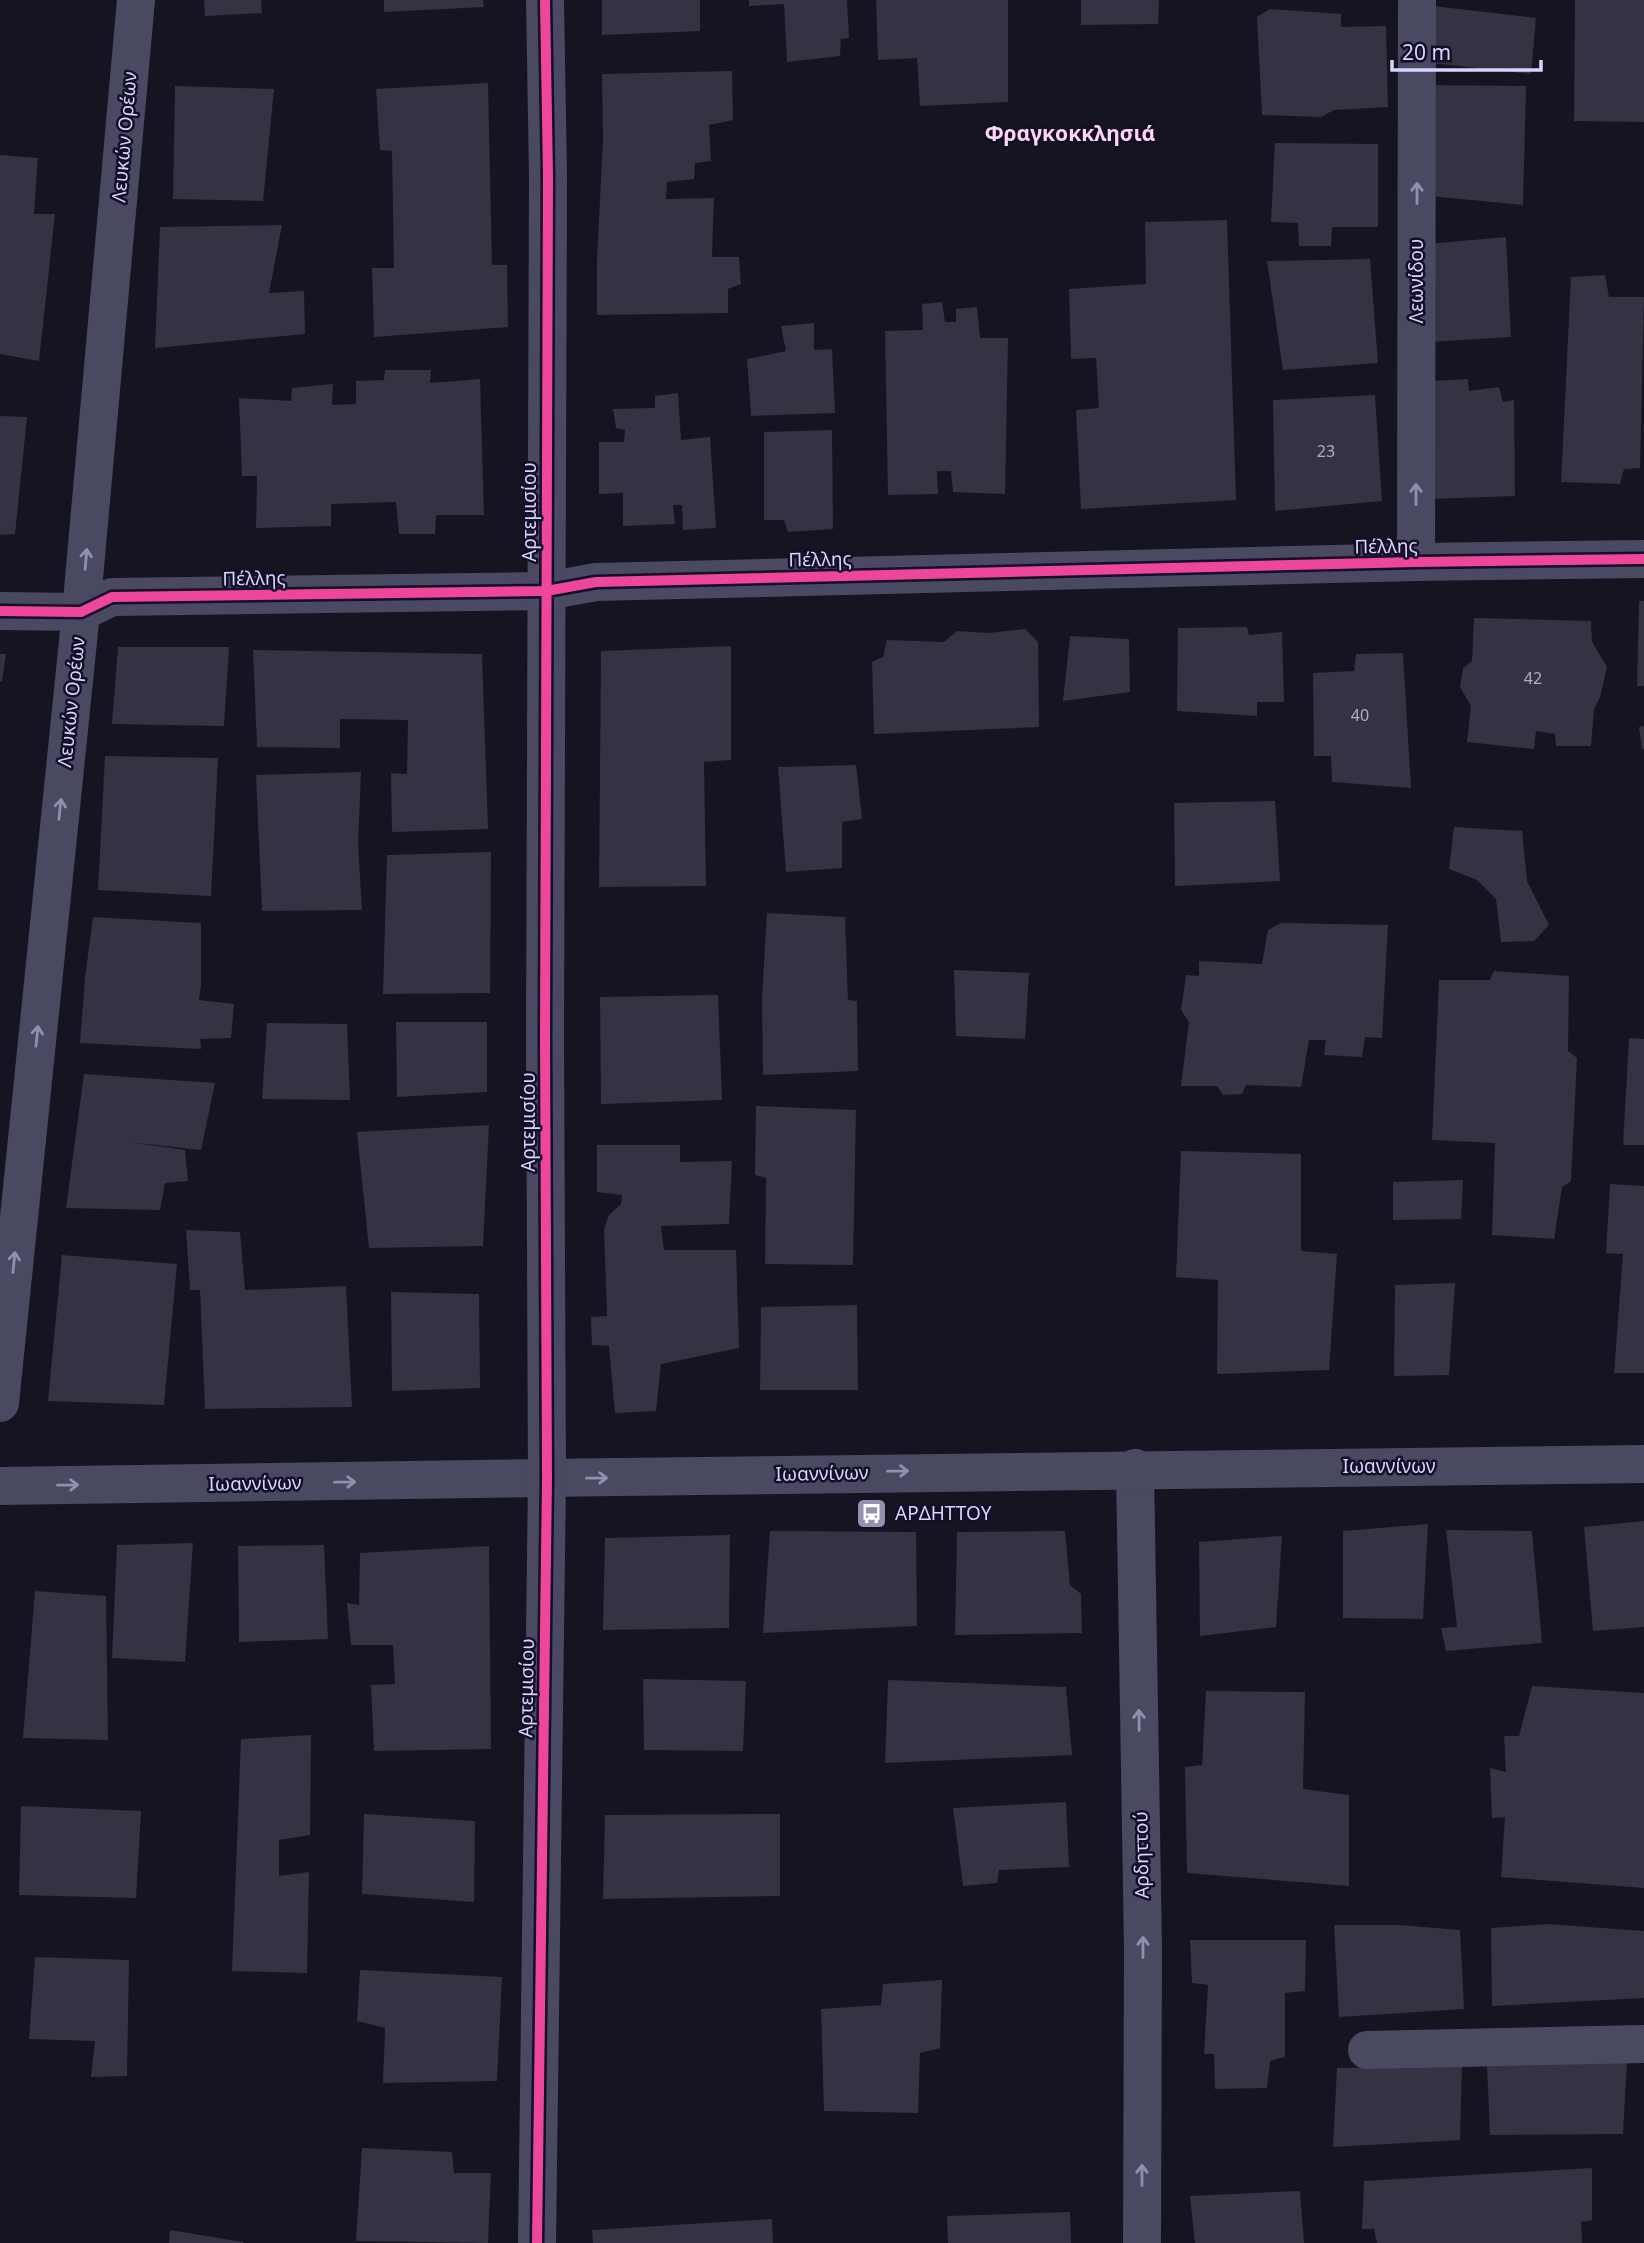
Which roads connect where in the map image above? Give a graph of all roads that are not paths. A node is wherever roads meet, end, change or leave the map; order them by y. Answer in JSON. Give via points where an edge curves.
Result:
{"nodes":[{"id":1,"x":136,"y":0,"type":"edge"},
{"id":2,"x":545,"y":0,"type":"edge"},
{"id":3,"x":1417,"y":0,"type":"edge"},
{"id":4,"x":1644,"y":559,"type":"edge"},
{"id":5,"x":1416,"y":562,"type":"junction"},
{"id":6,"x":546,"y":591,"type":"junction"},
{"id":7,"x":0,"y":611,"type":"edge"},
{"id":8,"x":81,"y":612,"type":"junction"},
{"id":9,"x":0,"y":1403,"type":"edge"},
{"id":10,"x":1644,"y":1464,"type":"edge"},
{"id":11,"x":1135,"y":1468,"type":"junction"},
{"id":12,"x":547,"y":1479,"type":"junction"},
{"id":13,"x":0,"y":1486,"type":"edge"},
{"id":14,"x":1644,"y":2044,"type":"edge"},
{"id":15,"x":1367,"y":2050,"type":"dead end"},
{"id":16,"x":537,"y":2243,"type":"edge"},
{"id":17,"x":1142,"y":2243,"type":"edge"}],
"edges":[{"from":8,"to":1,"type":"street","name":"Λευκών Ορέων","one_way":true},
{"from":2,"to":6,"type":"street","name":"Αρτεμισίου"},
{"from":5,"to":3,"type":"street","name":"Λεωνίδου","one_way":true},
{"from":4,"to":5,"type":"street","name":"Πέλλης"},
{"from":5,"to":6,"type":"street","name":"Πέλλης","via":[[596,582]]},
{"from":6,"to":8,"type":"street","name":"Πέλλης","via":[[112,597]]},
{"from":6,"to":12,"type":"street","name":"Αρτεμισίου"},
{"from":7,"to":8,"type":"street","name":"Πέλλης"},
{"from":9,"to":8,"type":"street","name":"Λευκών Ορέων","one_way":true},
{"from":10,"to":11,"type":"street","name":"Ιωαννίνων"},
{"from":12,"to":11,"type":"street","name":"Ιωαννίνων","one_way":true},
{"from":17,"to":11,"type":"street","name":"Αρδηττού","one_way":true,"via":[[1143,1949]]},
{"from":13,"to":12,"type":"street","name":"Ιωαννίνων","one_way":true},
{"from":12,"to":16,"type":"street","name":"Αρτεμισίου"},
{"from":14,"to":15,"type":"street"}]}
